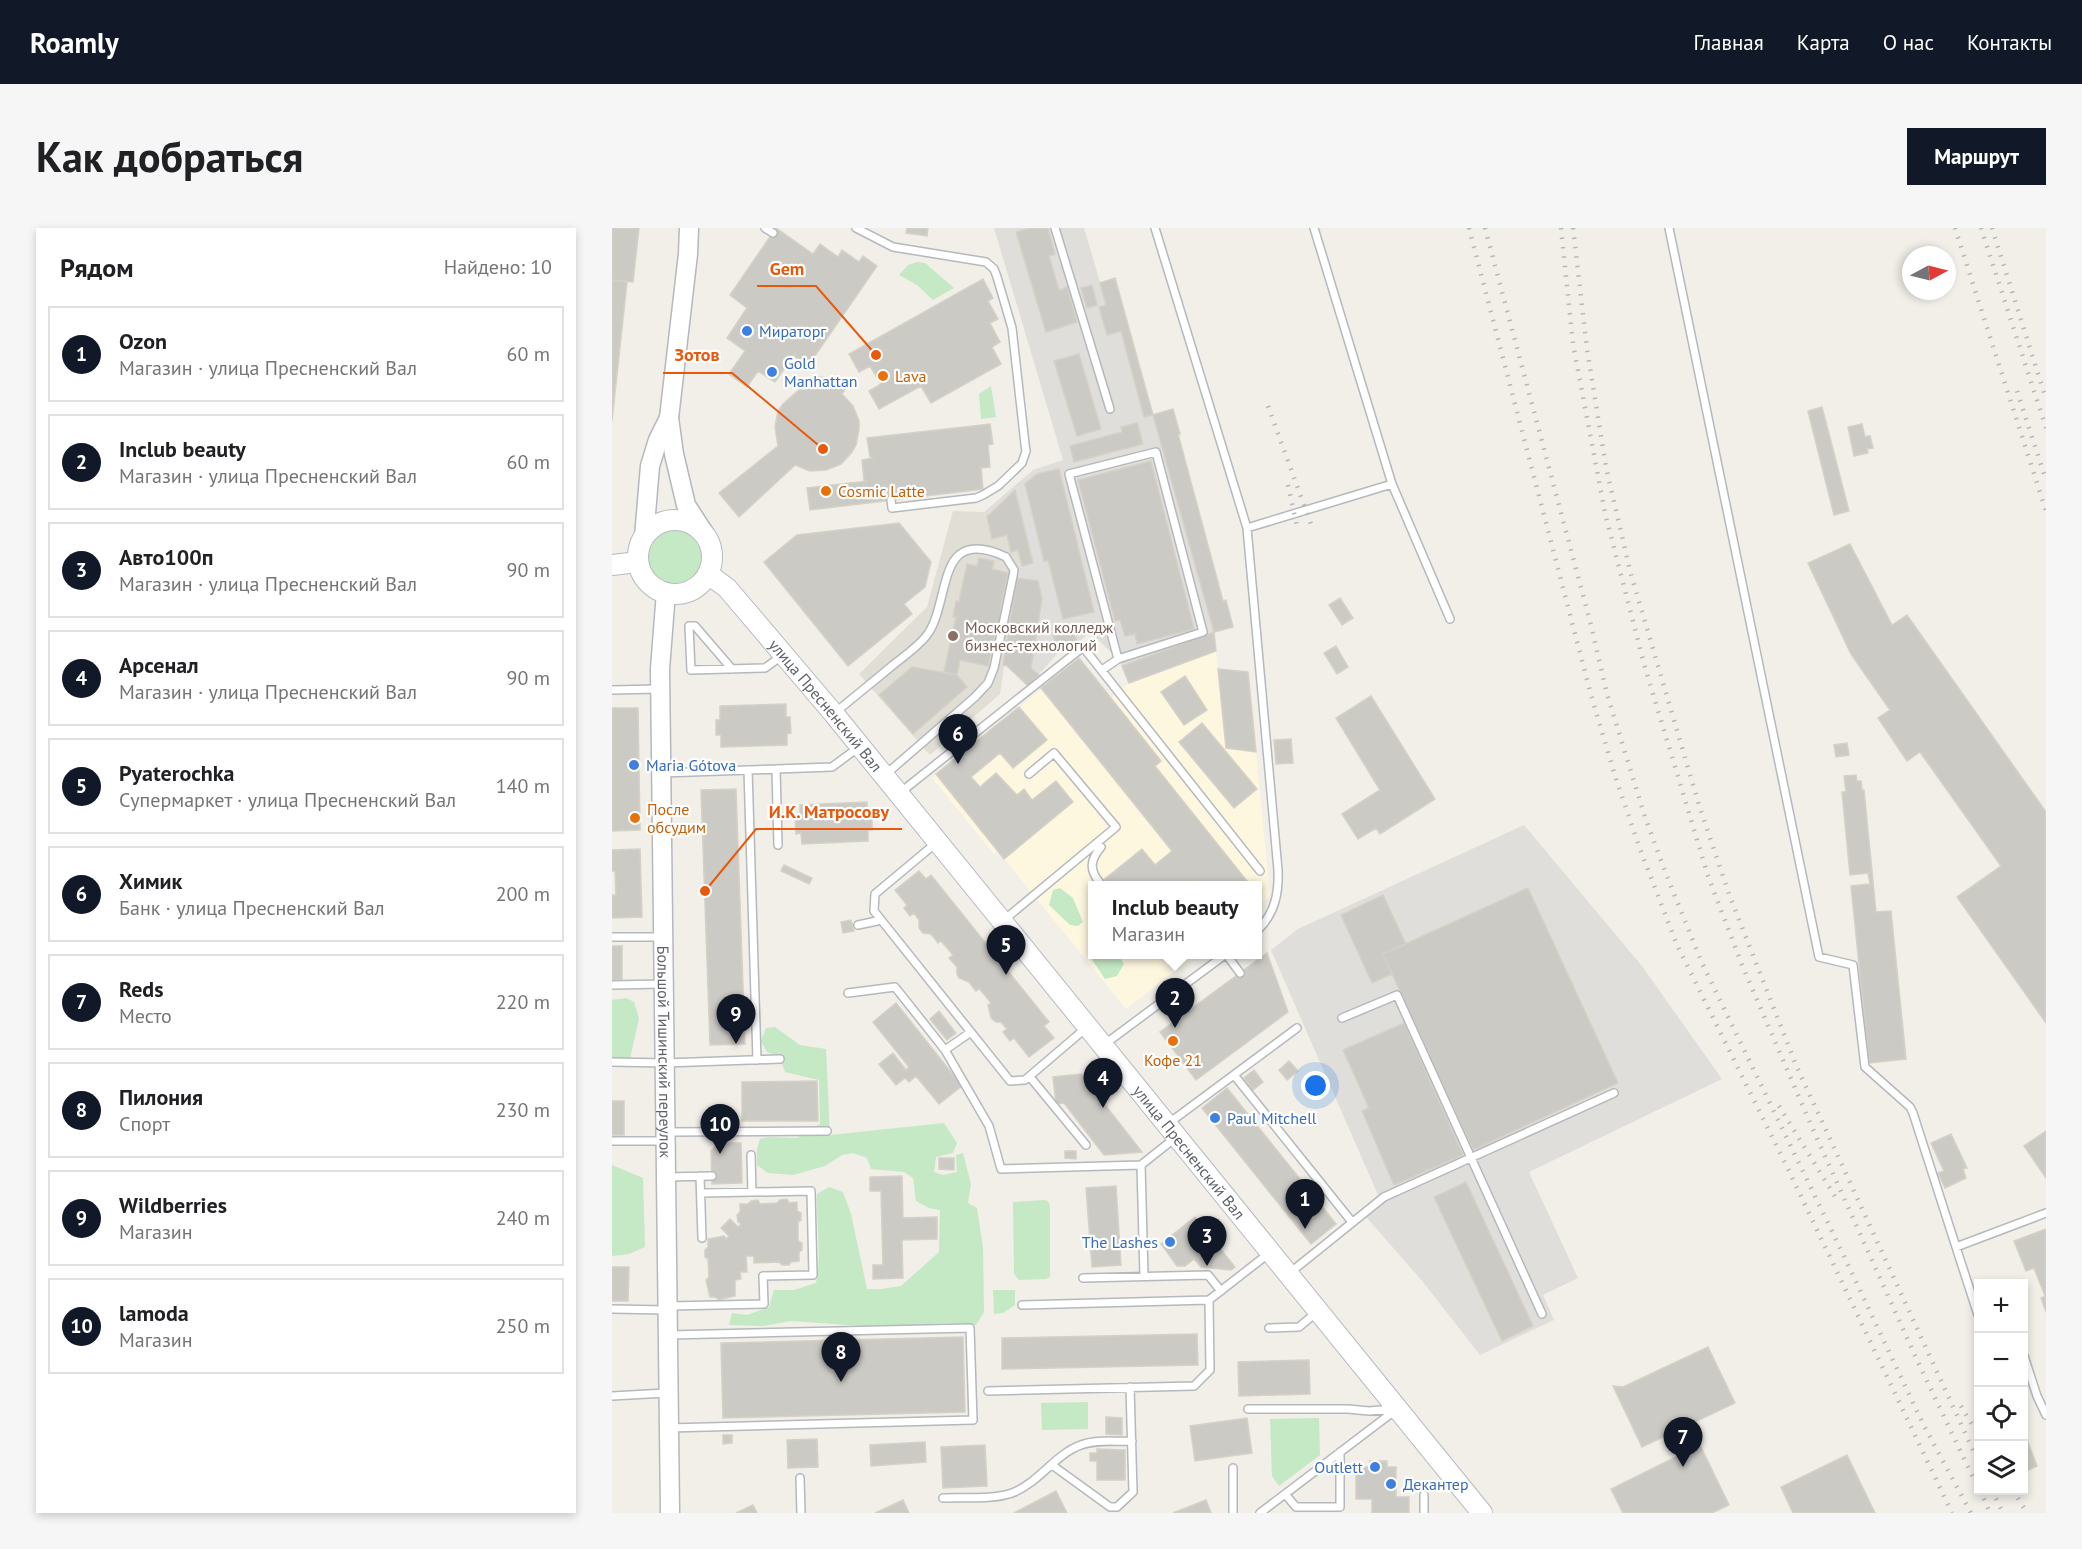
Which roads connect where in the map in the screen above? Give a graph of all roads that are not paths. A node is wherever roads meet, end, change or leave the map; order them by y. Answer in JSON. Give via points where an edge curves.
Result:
{"nodes":[{"id":1,"x":689,"y":228,"type":"edge"},
{"id":2,"x":765,"y":228,"type":"edge"},
{"id":3,"x":856,"y":228,"type":"edge"},
{"id":4,"x":1055,"y":228,"type":"edge"},
{"id":5,"x":1155,"y":228,"type":"edge"},
{"id":6,"x":1314,"y":228,"type":"edge"},
{"id":7,"x":1669,"y":228,"type":"edge"},
{"id":8,"x":773,"y":233,"type":"dead end"},
{"id":9,"x":1110,"y":409,"type":"dead end"},
{"id":10,"x":669,"y":418,"type":"junction"},
{"id":11,"x":1392,"y":484,"type":"junction"},
{"id":12,"x":891,"y":500,"type":"dead end"},
{"id":13,"x":1247,"y":528,"type":"junction"},
{"id":14,"x":704,"y":533,"type":"junction"},
{"id":15,"x":644,"y":537,"type":"junction"},
{"id":16,"x":639,"y":562,"type":"junction"},
{"id":17,"x":612,"y":565,"type":"edge"},
{"id":18,"x":708,"y":574,"type":"junction"},
{"id":19,"x":666,"y":592,"type":"junction"},
{"id":20,"x":1450,"y":619,"type":"dead end"},
{"id":21,"x":784,"y":654,"type":"junction"},
{"id":22,"x":1118,"y":659,"type":"junction"},
{"id":23,"x":732,"y":669,"type":"junction"},
{"id":24,"x":1102,"y":670,"type":"junction"},
{"id":25,"x":661,"y":689,"type":"junction"},
{"id":26,"x":612,"y":690,"type":"edge"},
{"id":27,"x":834,"y":714,"type":"junction"},
{"id":28,"x":860,"y":746,"type":"junction"},
{"id":29,"x":776,"y":769,"type":"junction"},
{"id":30,"x":748,"y":770,"type":"junction"},
{"id":31,"x":662,"y":773,"type":"junction"},
{"id":32,"x":1029,"y":774,"type":"dead end"},
{"id":33,"x":885,"y":776,"type":"junction"},
{"id":34,"x":899,"y":794,"type":"junction"},
{"id":35,"x":938,"y":842,"type":"junction"},
{"id":36,"x":1097,"y":843,"type":"junction"},
{"id":37,"x":778,"y":844,"type":"dead end"},
{"id":38,"x":1260,"y":871,"type":"dead end"},
{"id":39,"x":1099,"y":881,"type":"edge"},
{"id":40,"x":880,"y":919,"type":"junction"},
{"id":41,"x":1002,"y":921,"type":"junction"},
{"id":42,"x":1262,"y":924,"type":"edge"},
{"id":43,"x":858,"y":925,"type":"dead end"},
{"id":44,"x":612,"y":937,"type":"edge"},
{"id":45,"x":663,"y":937,"type":"junction"},
{"id":46,"x":1219,"y":959,"type":"edge"},
{"id":47,"x":1230,"y":959,"type":"edge"},
{"id":48,"x":1240,"y":973,"type":"dead end"},
{"id":49,"x":664,"y":984,"type":"junction"},
{"id":50,"x":612,"y":985,"type":"edge"},
{"id":51,"x":848,"y":993,"type":"dead end"},
{"id":52,"x":1342,"y":1018,"type":"dead end"},
{"id":53,"x":1088,"y":1026,"type":"junction"},
{"id":54,"x":1297,"y":1028,"type":"dead end"},
{"id":55,"x":971,"y":1032,"type":"junction"},
{"id":56,"x":1103,"y":1045,"type":"junction"},
{"id":57,"x":945,"y":1050,"type":"junction"},
{"id":58,"x":780,"y":1059,"type":"dead end"},
{"id":59,"x":757,"y":1060,"type":"junction"},
{"id":60,"x":612,"y":1062,"type":"edge"},
{"id":61,"x":665,"y":1063,"type":"junction"},
{"id":62,"x":1234,"y":1075,"type":"junction"},
{"id":63,"x":1030,"y":1077,"type":"junction"},
{"id":64,"x":1614,"y":1093,"type":"dead end"},
{"id":65,"x":1172,"y":1130,"type":"junction"},
{"id":66,"x":827,"y":1131,"type":"dead end"},
{"id":67,"x":666,"y":1137,"type":"junction"},
{"id":68,"x":612,"y":1141,"type":"edge"},
{"id":69,"x":1086,"y":1145,"type":"dead end"},
{"id":70,"x":751,"y":1155,"type":"dead end"},
{"id":71,"x":1471,"y":1158,"type":"junction"},
{"id":72,"x":1141,"y":1165,"type":"junction"},
{"id":73,"x":700,"y":1176,"type":"junction"},
{"id":74,"x":712,"y":1176,"type":"dead end"},
{"id":75,"x":666,"y":1177,"type":"junction"},
{"id":76,"x":752,"y":1192,"type":"junction"},
{"id":77,"x":701,"y":1194,"type":"junction"},
{"id":78,"x":2046,"y":1213,"type":"edge"},
{"id":79,"x":1352,"y":1222,"type":"junction"},
{"id":80,"x":702,"y":1239,"type":"dead end"},
{"id":81,"x":1956,"y":1246,"type":"junction"},
{"id":82,"x":1270,"y":1251,"type":"junction"},
{"id":83,"x":1289,"y":1274,"type":"junction"},
{"id":84,"x":1144,"y":1276,"type":"junction"},
{"id":85,"x":1083,"y":1278,"type":"dead end"},
{"id":86,"x":1221,"y":1291,"type":"junction"},
{"id":87,"x":1209,"y":1300,"type":"junction"},
{"id":88,"x":1974,"y":1302,"type":"edge"},
{"id":89,"x":1022,"y":1305,"type":"dead end"},
{"id":90,"x":668,"y":1308,"type":"junction"},
{"id":91,"x":612,"y":1309,"type":"edge"},
{"id":92,"x":1319,"y":1311,"type":"junction"},
{"id":93,"x":1542,"y":1314,"type":"dead end"},
{"id":94,"x":1269,"y":1328,"type":"dead end"},
{"id":95,"x":668,"y":1335,"type":"junction"},
{"id":96,"x":2028,"y":1368,"type":"edge"},
{"id":97,"x":1130,"y":1387,"type":"junction"},
{"id":98,"x":988,"y":1391,"type":"dead end"},
{"id":99,"x":669,"y":1393,"type":"junction"},
{"id":100,"x":612,"y":1396,"type":"edge"},
{"id":101,"x":1398,"y":1408,"type":"junction"},
{"id":102,"x":1248,"y":1409,"type":"dead end"},
{"id":103,"x":2046,"y":1415,"type":"edge"},
{"id":104,"x":669,"y":1428,"type":"junction"},
{"id":105,"x":1132,"y":1441,"type":"junction"},
{"id":106,"x":1340,"y":1452,"type":"junction"},
{"id":107,"x":1052,"y":1466,"type":"junction"},
{"id":108,"x":1233,"y":1468,"type":"dead end"},
{"id":109,"x":800,"y":1478,"type":"dead end"},
{"id":110,"x":1286,"y":1494,"type":"junction"},
{"id":111,"x":1424,"y":1495,"type":"dead end"},
{"id":112,"x":943,"y":1498,"type":"dead end"},
{"id":113,"x":1117,"y":1510,"type":"edge"},
{"id":114,"x":670,"y":1513,"type":"edge"},
{"id":115,"x":801,"y":1513,"type":"edge"},
{"id":116,"x":1233,"y":1513,"type":"edge"},
{"id":117,"x":1260,"y":1513,"type":"edge"},
{"id":118,"x":1424,"y":1513,"type":"edge"},
{"id":119,"x":1482,"y":1513,"type":"edge"}],
"edges":[{"from":1,"to":10,"type":"street"},
{"from":2,"to":8,"type":"lane"},
{"from":3,"to":12,"type":"lane","via":[[893,247],[986,262],[998,277],[1012,328],[1026,444],[1022,463],[998,486],[976,498],[892,508]]},
{"from":4,"to":9,"type":"lane"},
{"from":5,"to":13,"type":"lane"},
{"from":6,"to":11,"type":"lane"},
{"from":7,"to":81,"type":"lane","via":[[1819,957],[1853,965],[1864,1067],[1910,1107]]},
{"from":10,"to":14,"type":"street","via":[[687,505]]},
{"from":10,"to":15,"type":"street","via":[[650,466]]},
{"from":11,"to":13,"type":"lane"},
{"from":11,"to":20,"type":"lane"},
{"from":13,"to":42,"type":"lane","via":[[1279,889],[1270,915]]},
{"from":14,"to":15,"type":"main road","via":[[688,522],[668,520]]},
{"from":14,"to":18,"type":"main road","via":[[712,549]]},
{"from":15,"to":16,"type":"main road"},
{"from":16,"to":17,"type":"main road"},
{"from":16,"to":19,"type":"main road","via":[[645,578]]},
{"from":18,"to":19,"type":"main road","via":[[690,591]]},
{"from":18,"to":21,"type":"main road","name":"улица Пресненский Вал","via":[[727,588]]},
{"from":19,"to":25,"type":"street","name":"Большой Тишинский переулок"},
{"from":21,"to":23,"type":"lane","via":[[765,668]]},
{"from":21,"to":27,"type":"main road","name":"улица Пресненский Вал"},
{"from":22,"to":22,"type":"lane","via":[[1069,474],[1156,452],[1203,632]]},
{"from":22,"to":24,"type":"lane"},
{"from":23,"to":23,"type":"lane","via":[[691,670],[689,626],[695,626]]},
{"from":24,"to":34,"type":"lane","via":[[1083,647]]},
{"from":24,"to":38,"type":"lane"},
{"from":25,"to":26,"type":"lane"},
{"from":25,"to":31,"type":"street","name":"Большой Тишинский переулок"},
{"from":27,"to":28,"type":"main road","name":"улица Пресненский Вал"},
{"from":27,"to":33,"type":"lane","via":[[928,634],[950,569],[961,553],[979,549],[1006,557],[1014,570],[988,683]]},
{"from":28,"to":29,"type":"lane","via":[[832,767]]},
{"from":28,"to":33,"type":"main road","name":"улица Пресненский Вал"},
{"from":29,"to":30,"type":"lane"},
{"from":29,"to":37,"type":"lane"},
{"from":30,"to":31,"type":"lane"},
{"from":30,"to":59,"type":"lane"},
{"from":31,"to":45,"type":"street","name":"Большой Тишинский переулок"},
{"from":32,"to":36,"type":"lane","via":[[1054,753],[1116,827]]},
{"from":33,"to":34,"type":"main road","name":"улица Пресненский Вал"},
{"from":34,"to":35,"type":"main road","name":"улица Пресненский Вал"},
{"from":35,"to":40,"type":"lane","via":[[874,894],[874,911]]},
{"from":35,"to":41,"type":"main road","name":"улица Пресненский Вал"},
{"from":36,"to":39,"type":"lane","via":[[1101,848],[1093,857],[1091,868]]},
{"from":36,"to":41,"type":"lane"},
{"from":40,"to":43,"type":"lane"},
{"from":40,"to":55,"type":"lane"},
{"from":41,"to":53,"type":"main road","name":"улица Пресненский Вал"},
{"from":44,"to":45,"type":"lane"},
{"from":45,"to":49,"type":"street","name":"Большой Тишинский переулок"},
{"from":46,"to":56,"type":"lane"},
{"from":47,"to":48,"type":"lane"},
{"from":49,"to":50,"type":"lane"},
{"from":49,"to":61,"type":"street","name":"Большой Тишинский переулок"},
{"from":51,"to":57,"type":"lane","via":[[895,987]]},
{"from":52,"to":71,"type":"lane","via":[[1397,995]]},
{"from":53,"to":56,"type":"main road","name":"улица Пресненский Вал"},
{"from":53,"to":63,"type":"lane"},
{"from":54,"to":62,"type":"lane"},
{"from":55,"to":57,"type":"lane"},
{"from":55,"to":63,"type":"lane","via":[[1011,1081]]},
{"from":56,"to":65,"type":"main road","name":"улица Пресненский Вал"},
{"from":57,"to":72,"type":"lane","via":[[989,1126],[1001,1169]]},
{"from":58,"to":59,"type":"lane"},
{"from":59,"to":61,"type":"lane"},
{"from":60,"to":61,"type":"lane"},
{"from":61,"to":67,"type":"street","name":"Большой Тишинский переулок"},
{"from":62,"to":65,"type":"lane"},
{"from":62,"to":79,"type":"lane"},
{"from":63,"to":69,"type":"lane"},
{"from":64,"to":71,"type":"lane"},
{"from":65,"to":72,"type":"lane"},
{"from":65,"to":82,"type":"main road","name":"улица Пресненский Вал"},
{"from":66,"to":67,"type":"lane"},
{"from":67,"to":68,"type":"lane"},
{"from":67,"to":75,"type":"street","name":"Большой Тишинский переулок"},
{"from":70,"to":76,"type":"lane"},
{"from":71,"to":79,"type":"lane","via":[[1384,1197]]},
{"from":71,"to":93,"type":"lane"},
{"from":72,"to":84,"type":"lane"},
{"from":73,"to":74,"type":"lane"},
{"from":73,"to":75,"type":"lane"},
{"from":73,"to":77,"type":"lane"},
{"from":75,"to":90,"type":"street","name":"Большой Тишинский переулок"},
{"from":76,"to":77,"type":"lane"},
{"from":76,"to":90,"type":"lane","via":[[811,1191],[813,1275],[764,1276],[764,1304]]},
{"from":77,"to":80,"type":"lane"},
{"from":78,"to":81,"type":"lane"},
{"from":79,"to":83,"type":"lane"},
{"from":81,"to":88,"type":"lane"},
{"from":82,"to":83,"type":"main road","name":"улица Пресненский Вал"},
{"from":82,"to":86,"type":"lane"},
{"from":83,"to":92,"type":"main road","name":"улица Пресненский Вал"},
{"from":84,"to":85,"type":"lane"},
{"from":84,"to":86,"type":"lane","via":[[1208,1275]]},
{"from":86,"to":87,"type":"lane"},
{"from":87,"to":89,"type":"lane"},
{"from":87,"to":97,"type":"lane","via":[[1210,1370],[1194,1386]]},
{"from":90,"to":91,"type":"lane"},
{"from":90,"to":95,"type":"street","name":"Большой Тишинский переулок"},
{"from":92,"to":94,"type":"lane","via":[[1299,1327]]},
{"from":92,"to":101,"type":"main road","name":"улица Пресненский Вал"},
{"from":95,"to":99,"type":"street","name":"Большой Тишинский переулок"},
{"from":95,"to":104,"type":"lane","via":[[970,1328],[973,1420]]},
{"from":96,"to":103,"type":"lane"},
{"from":97,"to":98,"type":"lane"},
{"from":97,"to":105,"type":"lane"},
{"from":99,"to":100,"type":"lane"},
{"from":99,"to":104,"type":"street","name":"Большой Тишинский переулок"},
{"from":101,"to":102,"type":"lane"},
{"from":101,"to":106,"type":"lane"},
{"from":101,"to":119,"type":"main road","name":"улица Пресненский Вал"},
{"from":104,"to":114,"type":"street","name":"Большой Тишинский переулок"},
{"from":105,"to":107,"type":"lane","via":[[1079,1445]]},
{"from":105,"to":113,"type":"lane","via":[[1133,1492]]},
{"from":106,"to":110,"type":"lane"},
{"from":106,"to":110,"type":"lane","via":[[1340,1507],[1296,1507]]},
{"from":107,"to":112,"type":"lane","via":[[1013,1493]]},
{"from":107,"to":113,"type":"lane"},
{"from":108,"to":116,"type":"lane"},
{"from":109,"to":115,"type":"lane"},
{"from":110,"to":117,"type":"lane"},
{"from":111,"to":118,"type":"lane"}]}
